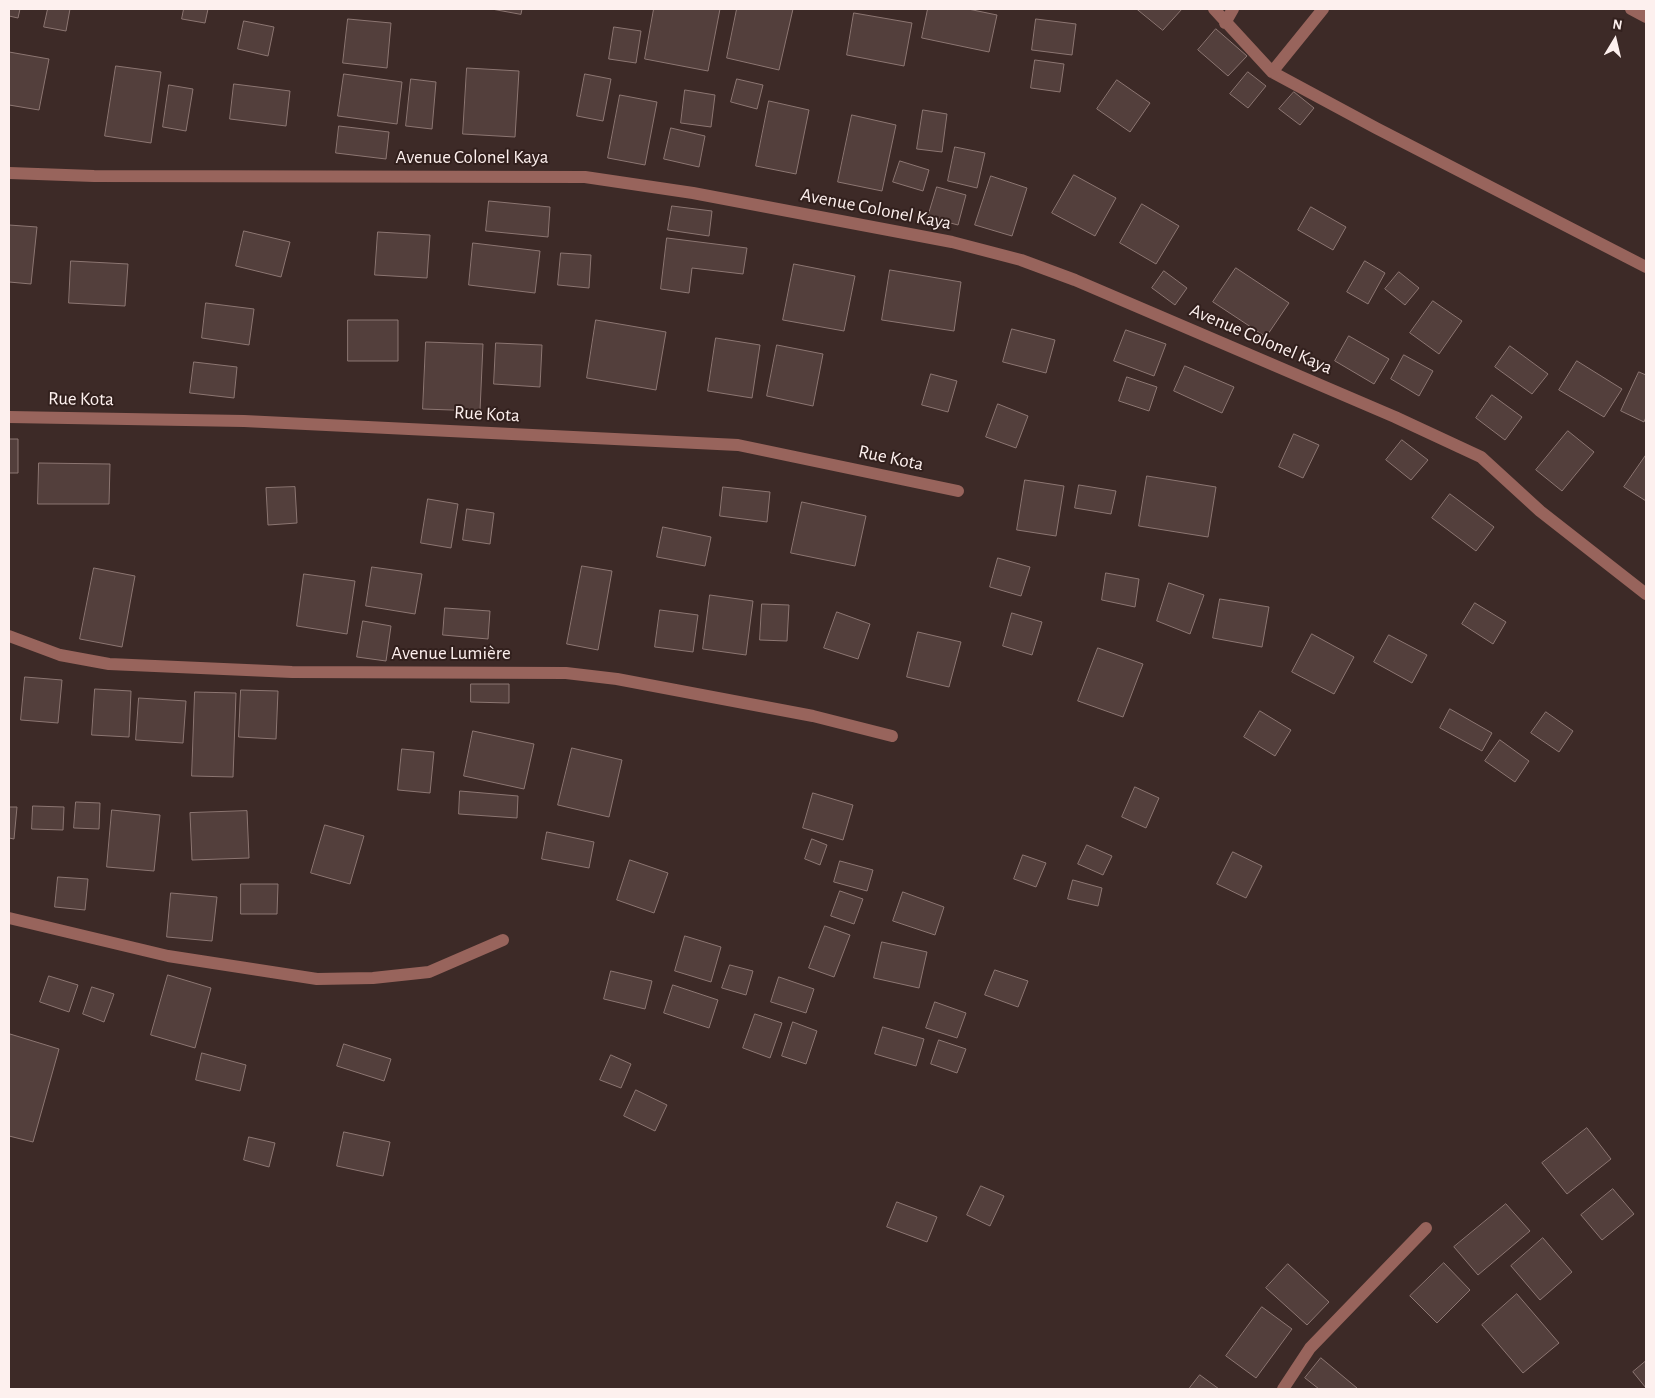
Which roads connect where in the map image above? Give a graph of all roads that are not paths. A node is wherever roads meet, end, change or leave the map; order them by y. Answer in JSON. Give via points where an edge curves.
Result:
{"nodes":[{"id":1,"x":1214,"y":9,"type":"edge"},
{"id":2,"x":1233,"y":9,"type":"edge"},
{"id":3,"x":1323,"y":9,"type":"edge"},
{"id":4,"x":1631,"y":9,"type":"edge"},
{"id":5,"x":1646,"y":17,"type":"edge"},
{"id":6,"x":1225,"y":23,"type":"junction"},
{"id":7,"x":1272,"y":72,"type":"junction"},
{"id":8,"x":9,"y":173,"type":"edge"},
{"id":9,"x":1646,"y":267,"type":"edge"},
{"id":10,"x":9,"y":416,"type":"edge"},
{"id":11,"x":958,"y":491,"type":"dead end"},
{"id":12,"x":1646,"y":594,"type":"edge"},
{"id":13,"x":9,"y":636,"type":"edge"},
{"id":14,"x":892,"y":736,"type":"dead end"},
{"id":15,"x":9,"y":918,"type":"edge"},
{"id":16,"x":503,"y":940,"type":"dead end"},
{"id":17,"x":1426,"y":1228,"type":"dead end"},
{"id":18,"x":1283,"y":1389,"type":"edge"}],
"edges":[{"from":1,"to":6,"type":"street"},
{"from":2,"to":6,"type":"street"},
{"from":3,"to":7,"type":"street"},
{"from":4,"to":5,"type":"street"},
{"from":6,"to":7,"type":"street"},
{"from":7,"to":9,"type":"street"},
{"from":8,"to":12,"type":"street","name":"Avenue Colonel Kaya","via":[[584,177],[693,193],[952,242],[1021,260],[1076,280],[1481,457],[1540,511]]},
{"from":10,"to":11,"type":"street","name":"Rue Kota","via":[[254,422],[738,445]]},
{"from":13,"to":14,"type":"street","name":"Avenue Lumière","via":[[60,655],[109,664],[292,672],[566,672],[813,716]]},
{"from":15,"to":16,"type":"street","via":[[168,956],[317,979],[429,972]]},
{"from":17,"to":18,"type":"street","via":[[1310,1348]]}]}
